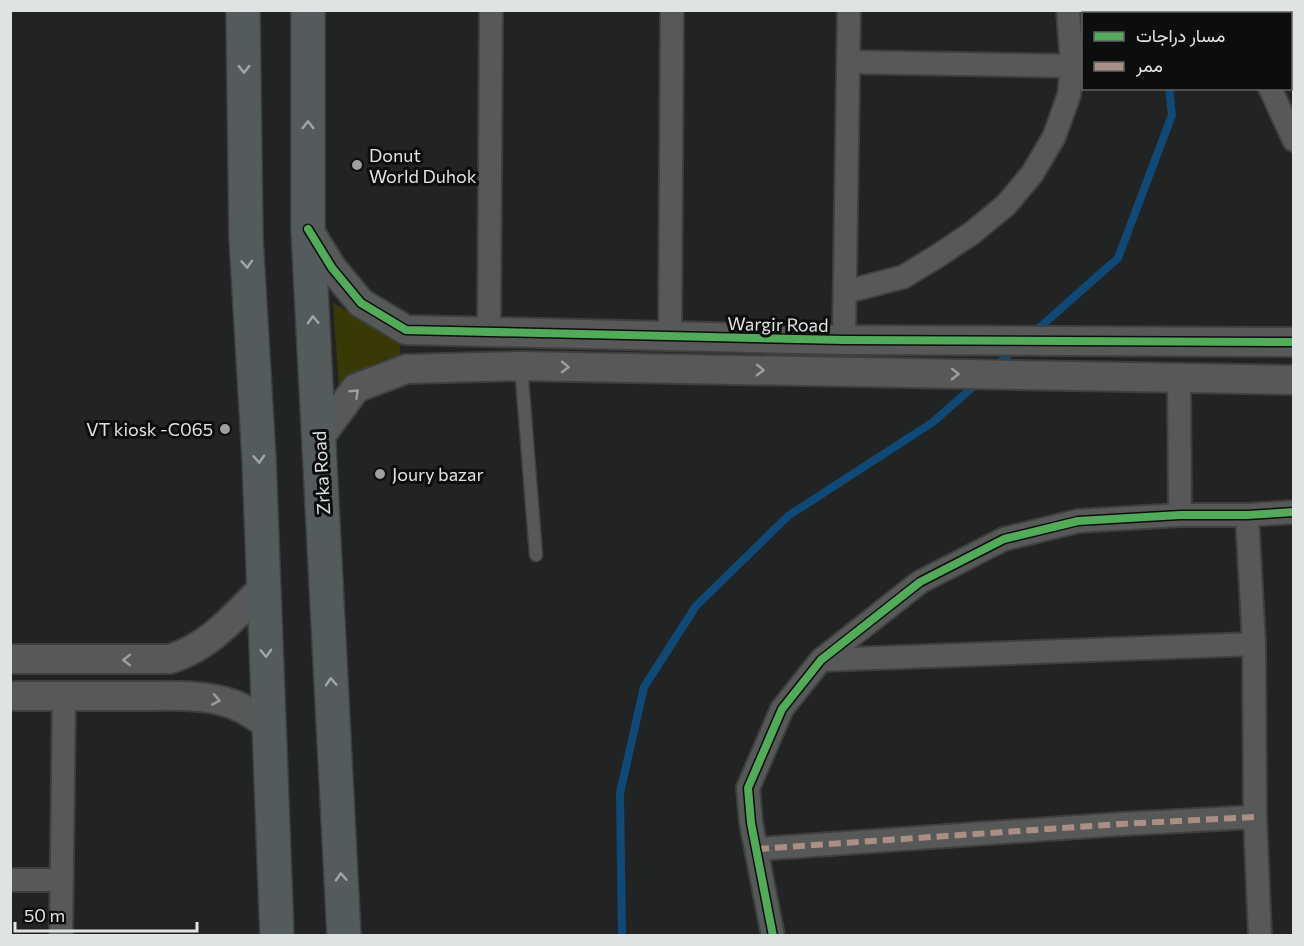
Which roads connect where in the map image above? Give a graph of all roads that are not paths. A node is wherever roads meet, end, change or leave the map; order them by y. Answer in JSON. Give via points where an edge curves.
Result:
{"nodes":[{"id":1,"x":243,"y":10,"type":"edge"},
{"id":2,"x":308,"y":10,"type":"edge"},
{"id":3,"x":491,"y":10,"type":"edge"},
{"id":4,"x":672,"y":10,"type":"edge"},
{"id":5,"x":849,"y":10,"type":"edge"},
{"id":6,"x":1068,"y":10,"type":"edge"},
{"id":7,"x":848,"y":62,"type":"junction"},
{"id":8,"x":1072,"y":66,"type":"junction"},
{"id":9,"x":1271,"y":90,"type":"edge"},
{"id":10,"x":1293,"y":141,"type":"edge"},
{"id":11,"x":308,"y":229,"type":"junction"},
{"id":12,"x":844,"y":292,"type":"junction"},
{"id":13,"x":431,"y":331,"type":"junction"},
{"id":14,"x":489,"y":332,"type":"junction"},
{"id":15,"x":670,"y":336,"type":"junction"},
{"id":16,"x":844,"y":340,"type":"junction"},
{"id":17,"x":1293,"y":342,"type":"edge"},
{"id":18,"x":521,"y":366,"type":"junction"},
{"id":19,"x":445,"y":367,"type":"junction"},
{"id":20,"x":1179,"y":378,"type":"junction"},
{"id":21,"x":1293,"y":380,"type":"edge"},
{"id":22,"x":319,"y":438,"type":"junction"},
{"id":23,"x":1293,"y":512,"type":"edge"},
{"id":24,"x":1247,"y":514,"type":"junction"},
{"id":25,"x":1180,"y":515,"type":"junction"},
{"id":26,"x":536,"y":555,"type":"dead end"},
{"id":27,"x":264,"y":587,"type":"junction"},
{"id":28,"x":1254,"y":644,"type":"junction"},
{"id":29,"x":10,"y":659,"type":"edge"},
{"id":30,"x":170,"y":659,"type":"junction"},
{"id":31,"x":821,"y":660,"type":"junction"},
{"id":32,"x":10,"y":696,"type":"edge"},
{"id":33,"x":64,"y":696,"type":"junction"},
{"id":34,"x":171,"y":696,"type":"junction"},
{"id":35,"x":269,"y":726,"type":"junction"},
{"id":36,"x":1255,"y":817,"type":"junction"},
{"id":37,"x":757,"y":849,"type":"junction"},
{"id":38,"x":10,"y":880,"type":"edge"},
{"id":39,"x":62,"y":880,"type":"junction"},
{"id":40,"x":61,"y":936,"type":"edge"},
{"id":41,"x":277,"y":936,"type":"edge"},
{"id":42,"x":344,"y":936,"type":"edge"},
{"id":43,"x":772,"y":936,"type":"edge"},
{"id":44,"x":1260,"y":936,"type":"edge"}],
"edges":[{"from":1,"to":27,"type":"main road","one_way":true,"via":[[246,237]]},
{"from":11,"to":2,"type":"main road","name":"Zrka Road","one_way":true},
{"from":3,"to":14,"type":"street"},
{"from":4,"to":15,"type":"street"},
{"from":5,"to":7,"type":"street"},
{"from":6,"to":8,"type":"street"},
{"from":7,"to":8,"type":"street"},
{"from":7,"to":12,"type":"street"},
{"from":8,"to":12,"type":"street","via":[[1068,95],[1054,137],[1032,174],[1006,205],[963,239],[903,277]]},
{"from":9,"to":10,"type":"street"},
{"from":11,"to":13,"type":"street","name":"Wargir Road","via":[[332,268],[361,303],[406,330]]},
{"from":22,"to":11,"type":"main road","name":"Zrka Road","one_way":true},
{"from":12,"to":16,"type":"street"},
{"from":13,"to":14,"type":"street","name":"Wargir Road"},
{"from":13,"to":19,"type":"street","via":[[419,335],[415,346],[418,354]]},
{"from":14,"to":15,"type":"street","name":"Wargir Road"},
{"from":15,"to":16,"type":"street","name":"Wargir Road"},
{"from":16,"to":17,"type":"street","name":"Wargir Road"},
{"from":18,"to":19,"type":"street"},
{"from":18,"to":20,"type":"street","one_way":true},
{"from":18,"to":26,"type":"lane"},
{"from":22,"to":19,"type":"street","one_way":true,"via":[[356,388],[406,369]]},
{"from":20,"to":21,"type":"street"},
{"from":20,"to":25,"type":"street"},
{"from":42,"to":22,"type":"main road","name":"Zrka Road","one_way":true},
{"from":23,"to":24,"type":"street"},
{"from":24,"to":25,"type":"street"},
{"from":24,"to":28,"type":"street"},
{"from":25,"to":31,"type":"street","via":[[1078,521],[1005,539],[920,582]]},
{"from":27,"to":30,"type":"street","via":[[206,642]]},
{"from":27,"to":35,"type":"main road","one_way":true},
{"from":28,"to":31,"type":"street"},
{"from":28,"to":36,"type":"street"},
{"from":30,"to":29,"type":"street","one_way":true},
{"from":30,"to":34,"type":"street","via":[[180,677]]},
{"from":31,"to":37,"type":"street","via":[[782,709],[748,788]]},
{"from":32,"to":33,"type":"street"},
{"from":33,"to":34,"type":"street"},
{"from":33,"to":39,"type":"street"},
{"from":34,"to":35,"type":"street","one_way":true,"via":[[227,702]]},
{"from":35,"to":41,"type":"main road"},
{"from":36,"to":37,"type":"street"},
{"from":36,"to":44,"type":"street"},
{"from":37,"to":43,"type":"street"},
{"from":38,"to":39,"type":"street"},
{"from":39,"to":40,"type":"street"}]}
